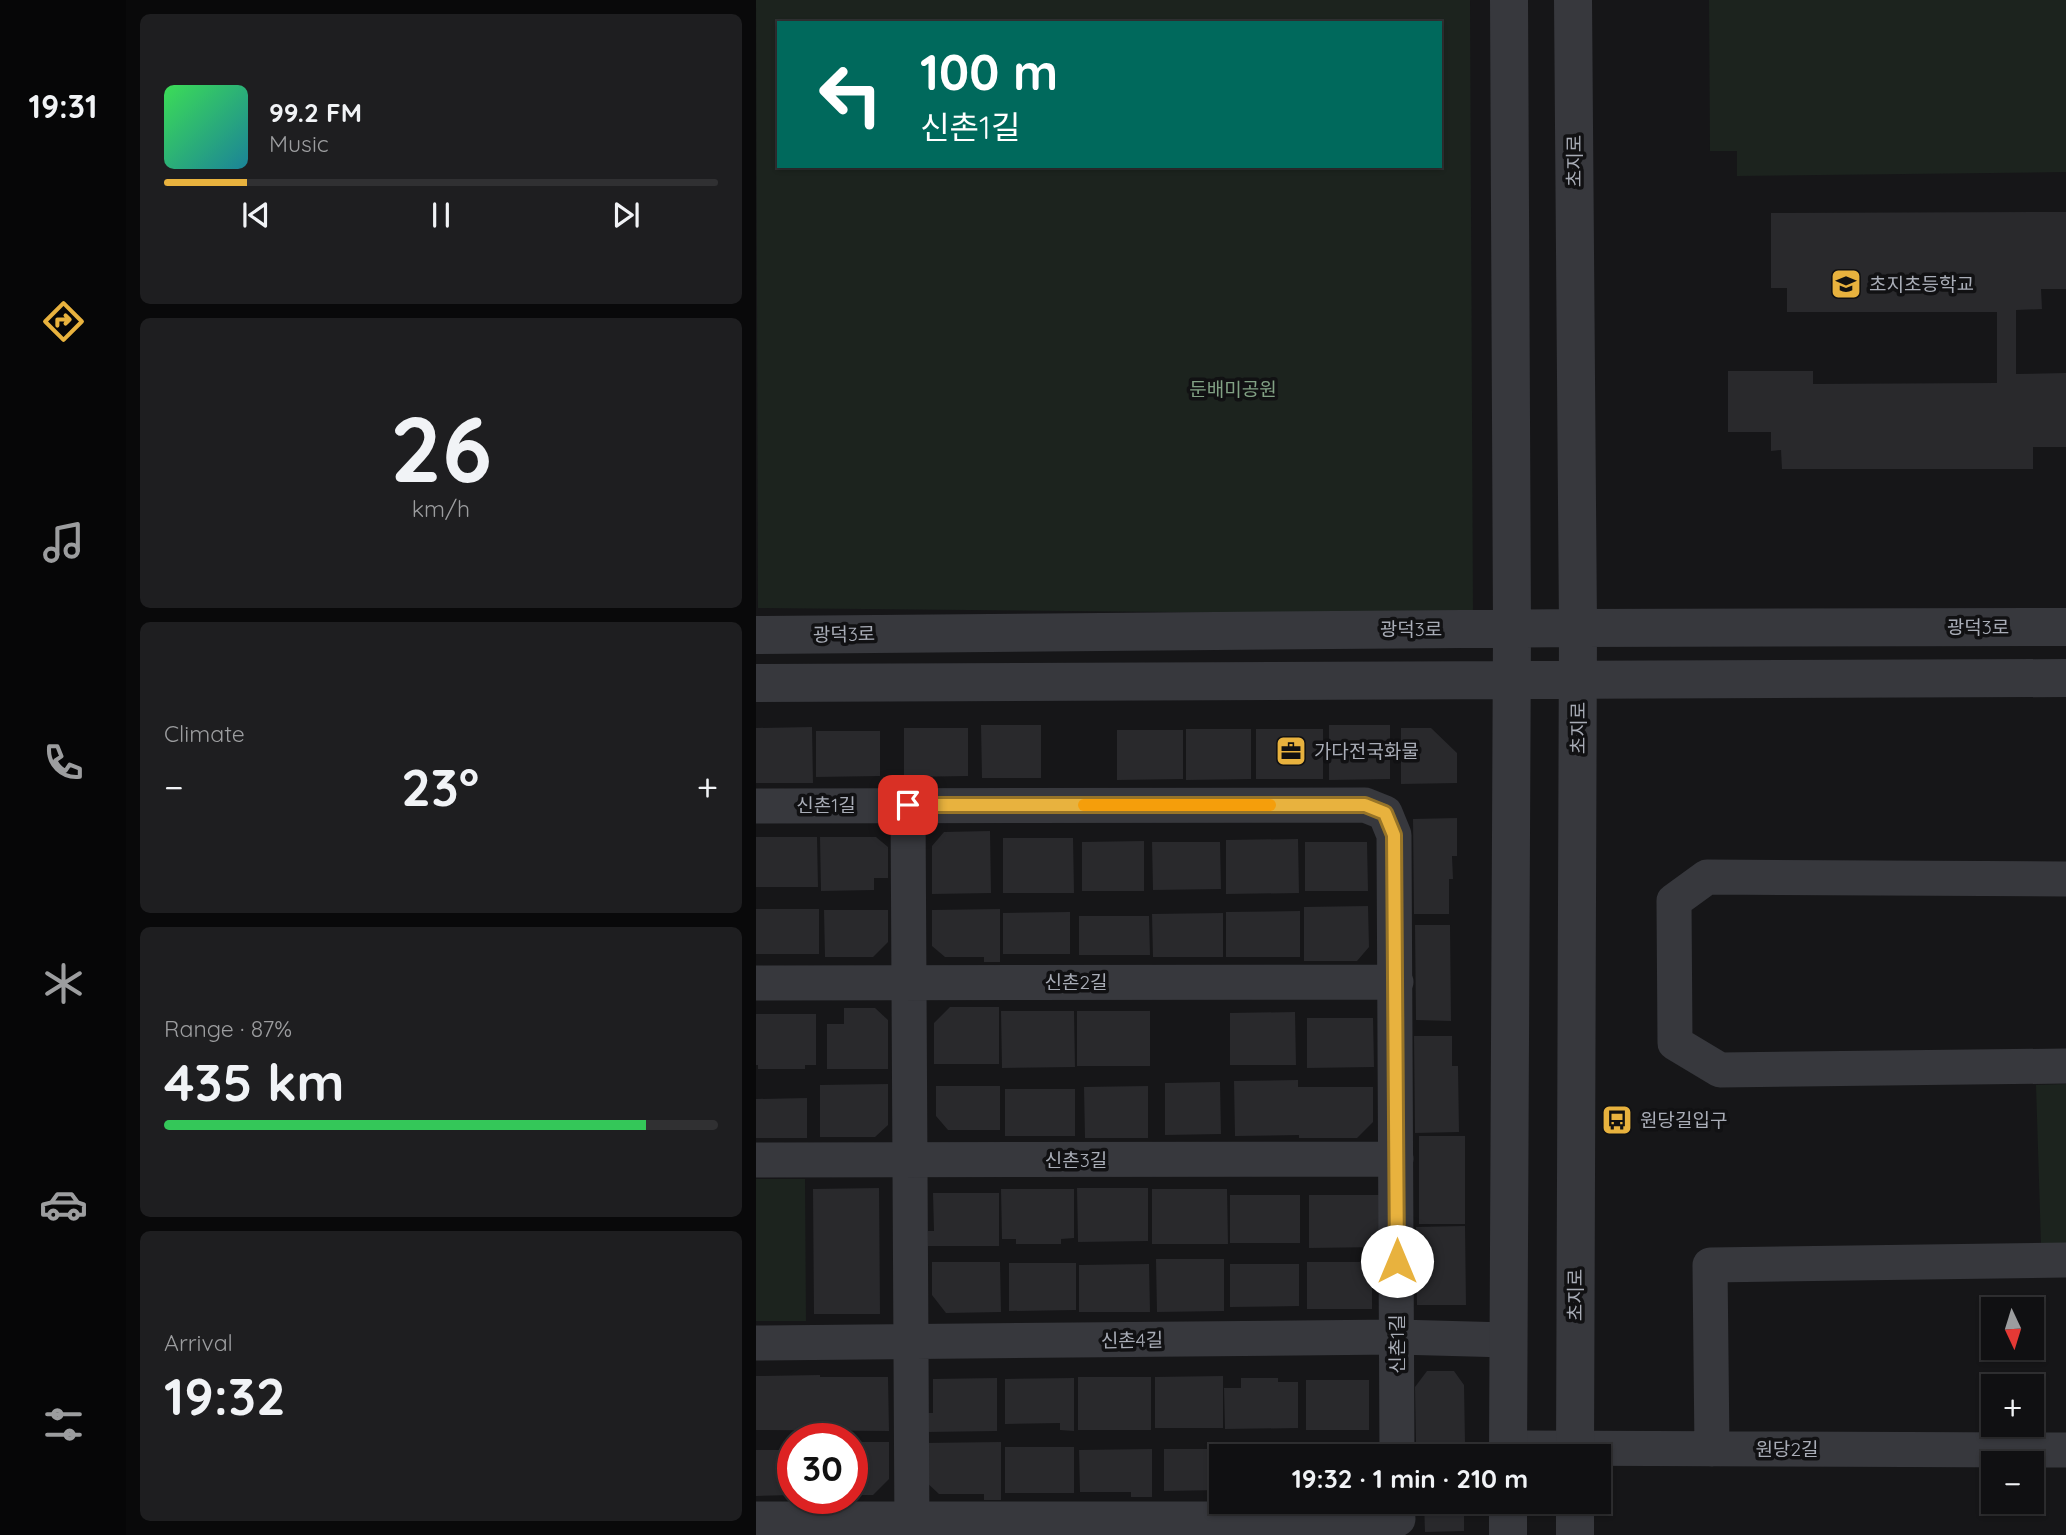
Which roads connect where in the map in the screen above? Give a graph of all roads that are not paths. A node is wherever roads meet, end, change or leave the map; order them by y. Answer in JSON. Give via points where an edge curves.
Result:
{"nodes":[{"id":1,"x":1509,"y":0,"type":"edge"},
{"id":2,"x":1573,"y":0,"type":"edge"},
{"id":3,"x":2066,"y":626,"type":"edge"},
{"id":4,"x":1578,"y":628,"type":"junction"},
{"id":5,"x":1512,"y":629,"type":"junction"},
{"id":6,"x":756,"y":635,"type":"edge"},
{"id":7,"x":2066,"y":678,"type":"edge"},
{"id":8,"x":1512,"y":680,"type":"junction"},
{"id":9,"x":1578,"y":680,"type":"junction"},
{"id":10,"x":756,"y":683,"type":"edge"},
{"id":11,"x":908,"y":805,"type":"junction"},
{"id":12,"x":756,"y":806,"type":"edge"},
{"id":13,"x":2066,"y":879,"type":"edge"},
{"id":14,"x":909,"y":982,"type":"junction"},
{"id":15,"x":1396,"y":982,"type":"junction"},
{"id":16,"x":756,"y":983,"type":"edge"},
{"id":17,"x":2066,"y":1066,"type":"edge"},
{"id":18,"x":1396,"y":1159,"type":"junction"},
{"id":19,"x":756,"y":1160,"type":"edge"},
{"id":20,"x":910,"y":1160,"type":"junction"},
{"id":21,"x":2066,"y":1259,"type":"edge"},
{"id":22,"x":1397,"y":1336,"type":"junction"},
{"id":23,"x":1508,"y":1340,"type":"junction"},
{"id":24,"x":911,"y":1342,"type":"junction"},
{"id":25,"x":756,"y":1343,"type":"edge"},
{"id":26,"x":1397,"y":1444,"type":"edge"},
{"id":27,"x":1508,"y":1444,"type":"edge"},
{"id":28,"x":1575,"y":1444,"type":"edge"},
{"id":29,"x":1712,"y":1449,"type":"junction"},
{"id":30,"x":2066,"y":1450,"type":"edge"},
{"id":31,"x":1611,"y":1451,"type":"edge"},
{"id":32,"x":1508,"y":1514,"type":"edge"},
{"id":33,"x":1575,"y":1514,"type":"edge"},
{"id":34,"x":1398,"y":1518,"type":"edge"},
{"id":35,"x":756,"y":1520,"type":"edge"},
{"id":36,"x":912,"y":1527,"type":"edge"},
{"id":37,"x":1508,"y":1535,"type":"edge"},
{"id":38,"x":1575,"y":1535,"type":"edge"}],
"edges":[{"from":1,"to":5,"type":"street"},
{"from":2,"to":4,"type":"street","name":"초지로"},
{"from":3,"to":4,"type":"street","name":"광덕3로"},
{"from":4,"to":5,"type":"street","name":"광덕3로"},
{"from":4,"to":9,"type":"street","name":"초지로"},
{"from":5,"to":6,"type":"street","name":"광덕3로"},
{"from":5,"to":8,"type":"street"},
{"from":7,"to":9,"type":"street"},
{"from":8,"to":9,"type":"street"},
{"from":8,"to":10,"type":"street"},
{"from":8,"to":23,"type":"street"},
{"from":9,"to":28,"type":"street","name":"초지로"},
{"from":11,"to":12,"type":"street","name":"신촌1길"},
{"from":11,"to":14,"type":"street"},
{"from":11,"to":15,"type":"street","name":"신촌1길","via":[[1365,805],[1385,813],[1394,835]]},
{"from":13,"to":17,"type":"street","via":[[1707,877],[1674,901],[1675,1042],[1720,1070]]},
{"from":14,"to":15,"type":"street","name":"신촌2길"},
{"from":14,"to":16,"type":"street","name":"신촌2길"},
{"from":14,"to":20,"type":"street"},
{"from":15,"to":18,"type":"street","name":"신촌1길"},
{"from":18,"to":20,"type":"street","name":"신촌3길"},
{"from":18,"to":22,"type":"street","name":"신촌1길"},
{"from":19,"to":20,"type":"street","name":"신촌3길"},
{"from":20,"to":24,"type":"street"},
{"from":21,"to":29,"type":"street","via":[[1710,1265]]},
{"from":22,"to":23,"type":"street","name":"신촌4길"},
{"from":22,"to":24,"type":"street","name":"신촌4길"},
{"from":22,"to":26,"type":"street","name":"신촌1길"},
{"from":23,"to":27,"type":"street"},
{"from":24,"to":25,"type":"street","name":"신촌4길"},
{"from":24,"to":36,"type":"street"},
{"from":29,"to":30,"type":"street","name":"원당2길"},
{"from":29,"to":31,"type":"street","name":"원당2길"},
{"from":32,"to":37,"type":"street"},
{"from":33,"to":38,"type":"street"},
{"from":34,"to":36,"type":"street"},
{"from":35,"to":36,"type":"street"}]}
